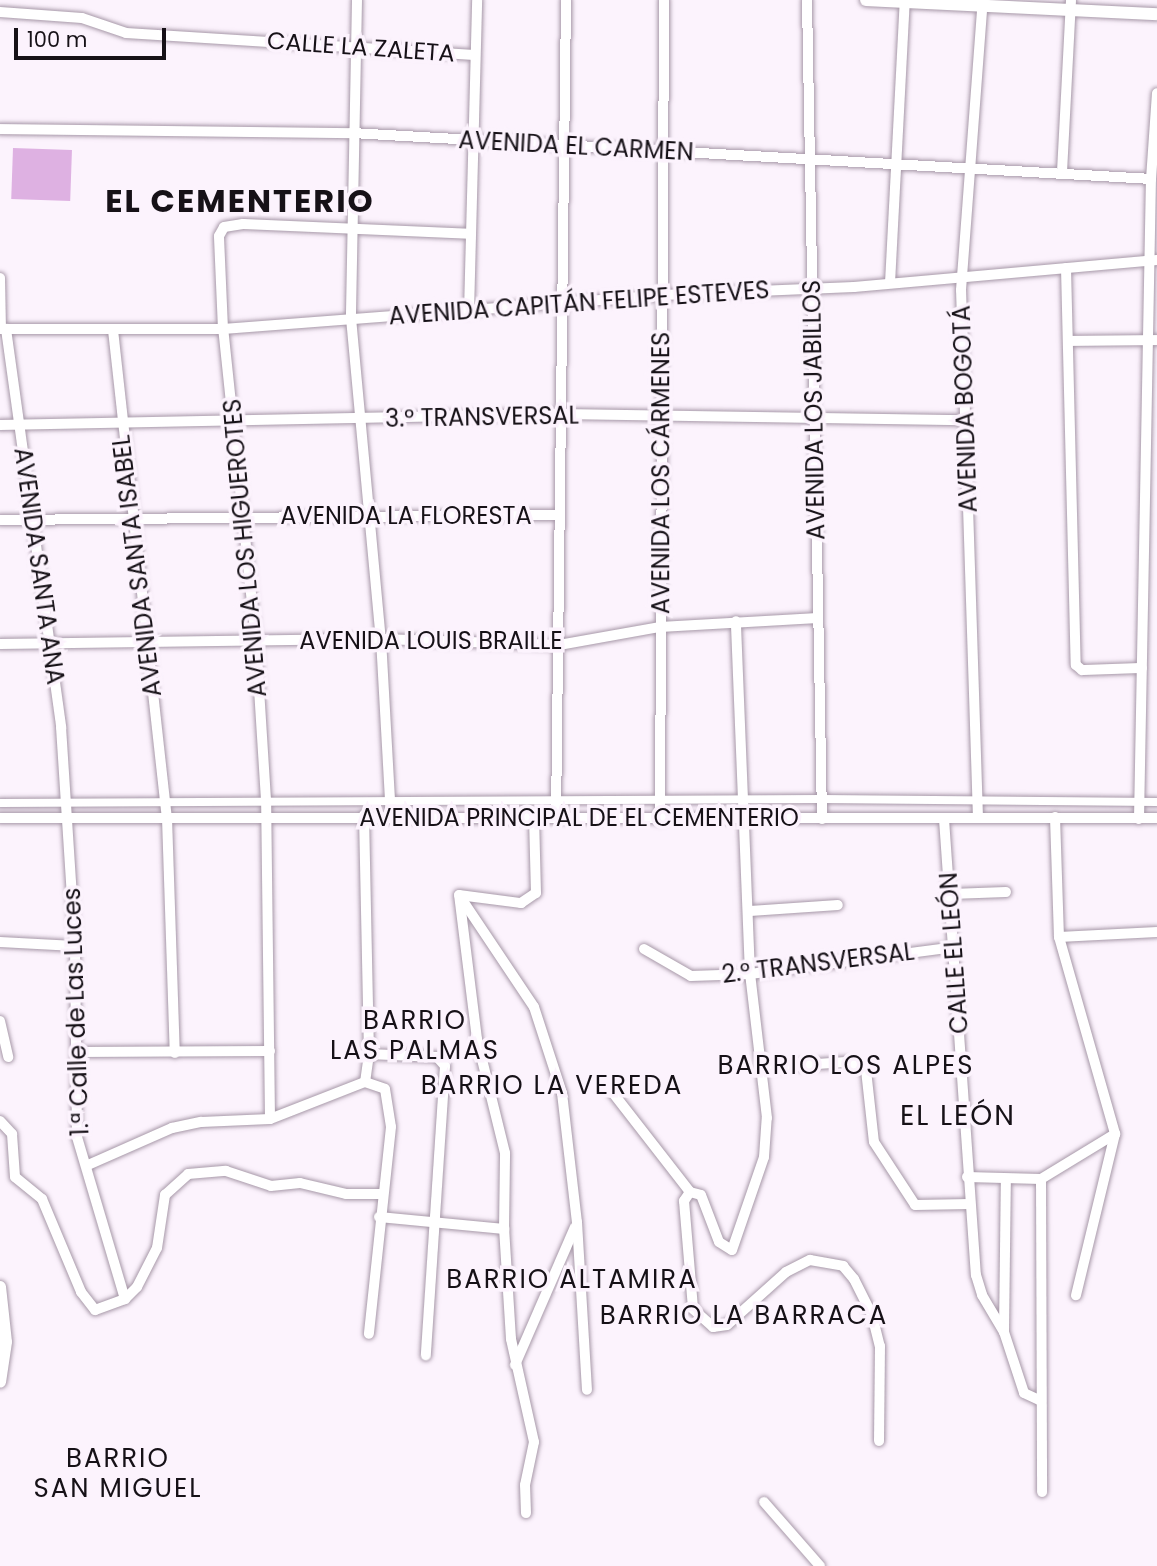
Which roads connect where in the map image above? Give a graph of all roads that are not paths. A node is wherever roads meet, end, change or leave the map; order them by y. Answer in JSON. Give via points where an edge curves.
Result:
{"nodes":[{"id":1,"x":357,"y":0,"type":"edge"},
{"id":2,"x":477,"y":0,"type":"edge"},
{"id":3,"x":566,"y":0,"type":"edge"},
{"id":4,"x":664,"y":0,"type":"edge"},
{"id":5,"x":807,"y":0,"type":"edge"},
{"id":6,"x":866,"y":0,"type":"edge"},
{"id":7,"x":905,"y":1,"type":"edge"},
{"id":8,"x":983,"y":1,"type":"edge"},
{"id":9,"x":1071,"y":4,"type":"edge"},
{"id":10,"x":0,"y":12,"type":"edge"},
{"id":11,"x":1157,"y":14,"type":"edge"},
{"id":12,"x":356,"y":46,"type":"junction"},
{"id":13,"x":474,"y":55,"type":"junction"},
{"id":14,"x":1157,"y":93,"type":"edge"},
{"id":15,"x":0,"y":129,"type":"edge"},
{"id":16,"x":352,"y":133,"type":"junction"},
{"id":17,"x":472,"y":141,"type":"junction"},
{"id":18,"x":565,"y":145,"type":"junction"},
{"id":19,"x":663,"y":149,"type":"junction"},
{"id":20,"x":809,"y":158,"type":"junction"},
{"id":21,"x":896,"y":163,"type":"junction"},
{"id":22,"x":973,"y":169,"type":"junction"},
{"id":23,"x":1062,"y":172,"type":"junction"},
{"id":24,"x":1151,"y":179,"type":"junction"},
{"id":25,"x":350,"y":228,"type":"junction"},
{"id":26,"x":470,"y":234,"type":"junction"},
{"id":27,"x":1153,"y":260,"type":"edge"},
{"id":28,"x":1066,"y":268,"type":"junction"},
{"id":29,"x":963,"y":276,"type":"junction"},
{"id":30,"x":0,"y":278,"type":"edge"},
{"id":31,"x":890,"y":283,"type":"junction"},
{"id":32,"x":812,"y":288,"type":"junction"},
{"id":33,"x":663,"y":295,"type":"junction"},
{"id":34,"x":564,"y":305,"type":"junction"},
{"id":35,"x":469,"y":312,"type":"junction"},
{"id":36,"x":351,"y":318,"type":"junction"},
{"id":37,"x":2,"y":329,"type":"edge"},
{"id":38,"x":223,"y":329,"type":"junction"},
{"id":39,"x":113,"y":330,"type":"junction"},
{"id":40,"x":1153,"y":340,"type":"edge"},
{"id":41,"x":1068,"y":341,"type":"junction"},
{"id":42,"x":561,"y":415,"type":"junction"},
{"id":43,"x":660,"y":415,"type":"junction"},
{"id":44,"x":817,"y":418,"type":"junction"},
{"id":45,"x":359,"y":419,"type":"junction"},
{"id":46,"x":965,"y":420,"type":"junction"},
{"id":47,"x":234,"y":421,"type":"junction"},
{"id":48,"x":120,"y":423,"type":"junction"},
{"id":49,"x":0,"y":425,"type":"edge"},
{"id":50,"x":19,"y":426,"type":"junction"},
{"id":51,"x":560,"y":515,"type":"junction"},
{"id":52,"x":243,"y":517,"type":"junction"},
{"id":53,"x":369,"y":517,"type":"junction"},
{"id":54,"x":0,"y":520,"type":"edge"},
{"id":55,"x":33,"y":521,"type":"junction"},
{"id":56,"x":133,"y":521,"type":"junction"},
{"id":57,"x":818,"y":618,"type":"junction"},
{"id":58,"x":736,"y":621,"type":"junction"},
{"id":59,"x":660,"y":627,"type":"junction"},
{"id":60,"x":381,"y":639,"type":"junction"},
{"id":61,"x":147,"y":641,"type":"junction"},
{"id":62,"x":256,"y":641,"type":"junction"},
{"id":63,"x":0,"y":644,"type":"edge"},
{"id":64,"x":52,"y":645,"type":"junction"},
{"id":65,"x":559,"y":645,"type":"junction"},
{"id":66,"x":1142,"y":668,"type":"junction"},
{"id":67,"x":391,"y":799,"type":"junction"},
{"id":68,"x":822,"y":799,"type":"junction"},
{"id":69,"x":266,"y":800,"type":"junction"},
{"id":70,"x":661,"y":801,"type":"junction"},
{"id":71,"x":742,"y":801,"type":"junction"},
{"id":72,"x":165,"y":802,"type":"junction"},
{"id":73,"x":556,"y":802,"type":"junction"},
{"id":74,"x":978,"y":802,"type":"junction"},
{"id":75,"x":1157,"y":802,"type":"edge"},
{"id":76,"x":0,"y":803,"type":"edge"},
{"id":77,"x":65,"y":803,"type":"junction"},
{"id":78,"x":1139,"y":803,"type":"junction"},
{"id":79,"x":364,"y":815,"type":"junction"},
{"id":80,"x":391,"y":816,"type":"junction"},
{"id":81,"x":1055,"y":817,"type":"junction"},
{"id":82,"x":0,"y":818,"type":"edge"},
{"id":83,"x":66,"y":818,"type":"junction"},
{"id":84,"x":167,"y":818,"type":"junction"},
{"id":85,"x":267,"y":818,"type":"junction"},
{"id":86,"x":534,"y":818,"type":"junction"},
{"id":87,"x":556,"y":818,"type":"junction"},
{"id":88,"x":978,"y":818,"type":"junction"},
{"id":89,"x":1157,"y":818,"type":"edge"},
{"id":90,"x":743,"y":819,"type":"junction"},
{"id":91,"x":822,"y":819,"type":"junction"},
{"id":92,"x":944,"y":819,"type":"junction"},
{"id":93,"x":1139,"y":819,"type":"junction"},
{"id":94,"x":660,"y":820,"type":"junction"},
{"id":95,"x":1006,"y":892,"type":"dead end"},
{"id":96,"x":951,"y":894,"type":"junction"},
{"id":97,"x":459,"y":895,"type":"junction"},
{"id":98,"x":838,"y":905,"type":"dead end"},
{"id":99,"x":750,"y":911,"type":"junction"},
{"id":100,"x":1157,"y":932,"type":"edge"},
{"id":101,"x":1059,"y":937,"type":"junction"},
{"id":102,"x":0,"y":942,"type":"edge"},
{"id":103,"x":75,"y":946,"type":"junction"},
{"id":104,"x":956,"y":947,"type":"junction"},
{"id":105,"x":644,"y":949,"type":"dead end"},
{"id":106,"x":750,"y":974,"type":"junction"},
{"id":107,"x":0,"y":1021,"type":"edge"},
{"id":108,"x":270,"y":1051,"type":"junction"},
{"id":109,"x":76,"y":1052,"type":"junction"},
{"id":110,"x":175,"y":1053,"type":"junction"},
{"id":111,"x":369,"y":1054,"type":"junction"},
{"id":112,"x":8,"y":1057,"type":"dead end"},
{"id":113,"x":760,"y":1068,"type":"junction"},
{"id":114,"x":365,"y":1082,"type":"junction"},
{"id":115,"x":606,"y":1084,"type":"dead end"},
{"id":116,"x":270,"y":1119,"type":"junction"},
{"id":117,"x":0,"y":1121,"type":"edge"},
{"id":118,"x":1115,"y":1134,"type":"junction"},
{"id":119,"x":88,"y":1165,"type":"junction"},
{"id":120,"x":967,"y":1177,"type":"junction"},
{"id":121,"x":1006,"y":1179,"type":"junction"},
{"id":122,"x":1041,"y":1179,"type":"junction"},
{"id":123,"x":690,"y":1192,"type":"junction"},
{"id":124,"x":380,"y":1194,"type":"junction"},
{"id":125,"x":970,"y":1204,"type":"junction"},
{"id":126,"x":379,"y":1217,"type":"junction"},
{"id":127,"x":577,"y":1222,"type":"junction"},
{"id":128,"x":431,"y":1223,"type":"junction"},
{"id":129,"x":504,"y":1229,"type":"junction"},
{"id":130,"x":0,"y":1287,"type":"edge"},
{"id":131,"x":1076,"y":1295,"type":"dead end"},
{"id":132,"x":125,"y":1298,"type":"junction"},
{"id":133,"x":1004,"y":1332,"type":"junction"},
{"id":134,"x":369,"y":1334,"type":"dead end"},
{"id":135,"x":426,"y":1355,"type":"dead end"},
{"id":136,"x":515,"y":1365,"type":"junction"},
{"id":137,"x":0,"y":1382,"type":"edge"},
{"id":138,"x":587,"y":1390,"type":"dead end"},
{"id":139,"x":1041,"y":1401,"type":"junction"},
{"id":140,"x":879,"y":1441,"type":"dead end"},
{"id":141,"x":1042,"y":1492,"type":"dead end"},
{"id":142,"x":764,"y":1502,"type":"dead end"},
{"id":143,"x":526,"y":1513,"type":"dead end"},
{"id":144,"x":820,"y":1566,"type":"edge"}],
"edges":[{"from":1,"to":12,"type":"street"},
{"from":2,"to":13,"type":"street"},
{"from":3,"to":18,"type":"street"},
{"from":4,"to":19,"type":"street","name":"AVENIDA LOS CÁRMENES"},
{"from":5,"to":20,"type":"street","name":"AVENIDA LOS JABILLOS"},
{"from":6,"to":7,"type":"street"},
{"from":7,"to":8,"type":"street"},
{"from":7,"to":21,"type":"street"},
{"from":8,"to":9,"type":"street"},
{"from":8,"to":22,"type":"street","name":"AVENIDA BOGOTÁ"},
{"from":9,"to":11,"type":"street"},
{"from":9,"to":23,"type":"street"},
{"from":10,"to":12,"type":"street","name":"CALLE LA ZALETA","via":[[82,18],[125,33]]},
{"from":12,"to":13,"type":"street","name":"CALLE LA ZALETA"},
{"from":12,"to":16,"type":"street"},
{"from":13,"to":17,"type":"street"},
{"from":14,"to":24,"type":"street"},
{"from":15,"to":16,"type":"street","name":"AVENIDA EL CARMEN"},
{"from":16,"to":17,"type":"street","name":"AVENIDA EL CARMEN"},
{"from":16,"to":25,"type":"street"},
{"from":17,"to":18,"type":"street","name":"AVENIDA EL CARMEN"},
{"from":17,"to":26,"type":"street"},
{"from":18,"to":19,"type":"street","name":"AVENIDA EL CARMEN"},
{"from":18,"to":34,"type":"street"},
{"from":19,"to":20,"type":"street","name":"AVENIDA EL CARMEN"},
{"from":19,"to":33,"type":"street","name":"AVENIDA LOS CÁRMENES"},
{"from":20,"to":21,"type":"street","name":"AVENIDA EL CARMEN"},
{"from":20,"to":32,"type":"street","name":"AVENIDA LOS JABILLOS"},
{"from":21,"to":22,"type":"street","name":"AVENIDA EL CARMEN"},
{"from":21,"to":31,"type":"street"},
{"from":22,"to":23,"type":"street","name":"AVENIDA EL CARMEN"},
{"from":22,"to":29,"type":"street","name":"AVENIDA BOGOTÁ"},
{"from":23,"to":24,"type":"street","name":"AVENIDA EL CARMEN"},
{"from":24,"to":27,"type":"street"},
{"from":25,"to":26,"type":"street","name":"AVENIDA LOS HIGUEROTES"},
{"from":25,"to":36,"type":"street"},
{"from":25,"to":38,"type":"street","name":"AVENIDA LOS HIGUEROTES","via":[[224,227],[218,250]]},
{"from":26,"to":35,"type":"street"},
{"from":27,"to":28,"type":"street","name":"AVENIDA CAPITÁN FELIPE ESTEVES"},
{"from":27,"to":40,"type":"street"},
{"from":28,"to":29,"type":"street","name":"AVENIDA CAPITÁN FELIPE ESTEVES"},
{"from":28,"to":41,"type":"street"},
{"from":29,"to":31,"type":"street","name":"AVENIDA CAPITÁN FELIPE ESTEVES"},
{"from":29,"to":46,"type":"street","name":"AVENIDA BOGOTÁ"},
{"from":30,"to":37,"type":"street","name":"AVENIDA SANTA ANA"},
{"from":31,"to":32,"type":"street","name":"AVENIDA CAPITÁN FELIPE ESTEVES"},
{"from":32,"to":33,"type":"street","name":"AVENIDA CAPITÁN FELIPE ESTEVES"},
{"from":32,"to":44,"type":"street","name":"AVENIDA LOS JABILLOS"},
{"from":33,"to":34,"type":"street","name":"AVENIDA CAPITÁN FELIPE ESTEVES"},
{"from":33,"to":43,"type":"street","name":"AVENIDA LOS CÁRMENES"},
{"from":34,"to":35,"type":"street","name":"AVENIDA CAPITÁN FELIPE ESTEVES"},
{"from":34,"to":42,"type":"street"},
{"from":35,"to":36,"type":"street","name":"AVENIDA CAPITÁN FELIPE ESTEVES"},
{"from":36,"to":38,"type":"street","name":"AVENIDA CAPITÁN FELIPE ESTEVES"},
{"from":36,"to":45,"type":"street"},
{"from":37,"to":39,"type":"street","name":"AVENIDA CAPITÁN FELIPE ESTEVES"},
{"from":37,"to":50,"type":"street","name":"AVENIDA SANTA ANA"},
{"from":38,"to":39,"type":"street","name":"AVENIDA CAPITÁN FELIPE ESTEVES"},
{"from":38,"to":47,"type":"street","name":"AVENIDA LOS HIGUEROTES"},
{"from":39,"to":48,"type":"street","name":"AVENIDA SANTA ISABEL"},
{"from":40,"to":41,"type":"street"},
{"from":40,"to":66,"type":"street"},
{"from":41,"to":66,"type":"street","via":[[1076,665],[1082,670]]},
{"from":42,"to":43,"type":"street","name":"3.° TRANSVERSAL"},
{"from":42,"to":45,"type":"street","name":"3.° TRANSVERSAL"},
{"from":42,"to":51,"type":"street"},
{"from":43,"to":44,"type":"street","name":"3.° TRANSVERSAL"},
{"from":43,"to":59,"type":"street","name":"AVENIDA LOS CÁRMENES"},
{"from":44,"to":46,"type":"street","name":"3.° TRANSVERSAL"},
{"from":44,"to":57,"type":"street","name":"AVENIDA LOS JABILLOS"},
{"from":45,"to":47,"type":"street","name":"3.° TRANSVERSAL"},
{"from":45,"to":53,"type":"street"},
{"from":46,"to":74,"type":"street","name":"AVENIDA BOGOTÁ"},
{"from":47,"to":48,"type":"street","name":"3.° TRANSVERSAL"},
{"from":47,"to":52,"type":"street","name":"AVENIDA LOS HIGUEROTES"},
{"from":48,"to":50,"type":"street","name":"3.° TRANSVERSAL"},
{"from":48,"to":56,"type":"street","name":"AVENIDA SANTA ISABEL"},
{"from":49,"to":50,"type":"street","name":"3.° TRANSVERSAL"},
{"from":50,"to":55,"type":"street","name":"AVENIDA SANTA ANA"},
{"from":51,"to":53,"type":"street","name":"AVENIDA LA FLORESTA"},
{"from":51,"to":65,"type":"street"},
{"from":52,"to":53,"type":"street","name":"AVENIDA LA FLORESTA"},
{"from":52,"to":56,"type":"street","name":"AVENIDA LA FLORESTA"},
{"from":52,"to":62,"type":"street","name":"AVENIDA LOS HIGUEROTES"},
{"from":53,"to":60,"type":"street"},
{"from":54,"to":55,"type":"street","name":"AVENIDA LA FLORESTA"},
{"from":55,"to":56,"type":"street","name":"AVENIDA LA FLORESTA"},
{"from":55,"to":64,"type":"street","name":"AVENIDA SANTA ANA"},
{"from":56,"to":61,"type":"street","name":"AVENIDA SANTA ISABEL"},
{"from":57,"to":58,"type":"street","name":"AVENIDA LOUIS BRAILLE"},
{"from":57,"to":68,"type":"street","name":"AVENIDA LOS JABILLOS"},
{"from":58,"to":59,"type":"street","name":"AVENIDA LOUIS BRAILLE"},
{"from":58,"to":71,"type":"street"},
{"from":59,"to":65,"type":"street","name":"AVENIDA LOUIS BRAILLE"},
{"from":59,"to":70,"type":"street","name":"AVENIDA LOS CÁRMENES"},
{"from":60,"to":62,"type":"street","name":"AVENIDA LOUIS BRAILLE"},
{"from":60,"to":65,"type":"street","name":"AVENIDA LOUIS BRAILLE"},
{"from":60,"to":67,"type":"street"},
{"from":61,"to":62,"type":"street","name":"AVENIDA LOUIS BRAILLE"},
{"from":61,"to":64,"type":"street","name":"AVENIDA LOUIS BRAILLE"},
{"from":61,"to":72,"type":"street","name":"AVENIDA SANTA ISABEL"},
{"from":62,"to":69,"type":"street","name":"AVENIDA LOS HIGUEROTES"},
{"from":63,"to":64,"type":"street","name":"AVENIDA LOUIS BRAILLE"},
{"from":64,"to":77,"type":"street","name":"AVENIDA SANTA ANA"},
{"from":65,"to":73,"type":"street"},
{"from":66,"to":78,"type":"street"},
{"from":67,"to":69,"type":"street"},
{"from":67,"to":73,"type":"street"},
{"from":67,"to":80,"type":"street"},
{"from":68,"to":71,"type":"street"},
{"from":68,"to":74,"type":"street"},
{"from":68,"to":91,"type":"street","name":"AVENIDA LOS JABILLOS"},
{"from":69,"to":72,"type":"street"},
{"from":69,"to":85,"type":"street","name":"AVENIDA LOS HIGUEROTES"},
{"from":70,"to":71,"type":"street"},
{"from":70,"to":73,"type":"street"},
{"from":70,"to":94,"type":"street","name":"AVENIDA LOS CÁRMENES"},
{"from":71,"to":90,"type":"street"},
{"from":72,"to":77,"type":"street"},
{"from":72,"to":84,"type":"street","name":"AVENIDA SANTA ISABEL"},
{"from":73,"to":87,"type":"street"},
{"from":74,"to":78,"type":"street"},
{"from":74,"to":88,"type":"street","name":"AVENIDA BOGOTÁ"},
{"from":75,"to":78,"type":"street"},
{"from":76,"to":77,"type":"street"},
{"from":77,"to":83,"type":"street","name":"1.ª Calle de Las Luces"},
{"from":78,"to":93,"type":"street"},
{"from":79,"to":80,"type":"street","name":"AVENIDA PRINCIPAL DE EL CEMENTERIO"},
{"from":79,"to":85,"type":"street","name":"AVENIDA PRINCIPAL DE EL CEMENTERIO"},
{"from":79,"to":111,"type":"street"},
{"from":80,"to":86,"type":"street","name":"AVENIDA PRINCIPAL DE EL CEMENTERIO"},
{"from":81,"to":88,"type":"street","name":"AVENIDA PRINCIPAL DE EL CEMENTERIO"},
{"from":81,"to":93,"type":"street","name":"AVENIDA PRINCIPAL DE EL CEMENTERIO"},
{"from":81,"to":101,"type":"street"},
{"from":82,"to":83,"type":"street","name":"AVENIDA PRINCIPAL DE EL CEMENTERIO"},
{"from":83,"to":84,"type":"street","name":"AVENIDA PRINCIPAL DE EL CEMENTERIO"},
{"from":83,"to":103,"type":"street","name":"1.ª Calle de Las Luces"},
{"from":84,"to":85,"type":"street","name":"AVENIDA PRINCIPAL DE EL CEMENTERIO"},
{"from":84,"to":110,"type":"street","name":"AVENIDA SANTA ISABEL"},
{"from":85,"to":108,"type":"street","name":"AVENIDA LOS HIGUEROTES"},
{"from":86,"to":87,"type":"street","name":"AVENIDA PRINCIPAL DE EL CEMENTERIO"},
{"from":86,"to":97,"type":"street","via":[[536,893],[521,903]]},
{"from":87,"to":94,"type":"street","name":"AVENIDA PRINCIPAL DE EL CEMENTERIO"},
{"from":88,"to":92,"type":"street","name":"AVENIDA PRINCIPAL DE EL CEMENTERIO"},
{"from":89,"to":93,"type":"street","name":"AVENIDA PRINCIPAL DE EL CEMENTERIO"},
{"from":90,"to":91,"type":"street","name":"AVENIDA PRINCIPAL DE EL CEMENTERIO"},
{"from":90,"to":94,"type":"street","name":"AVENIDA PRINCIPAL DE EL CEMENTERIO"},
{"from":90,"to":99,"type":"street"},
{"from":91,"to":92,"type":"street","name":"AVENIDA PRINCIPAL DE EL CEMENTERIO"},
{"from":92,"to":96,"type":"street","name":"CALLE EL LEÓN"},
{"from":95,"to":96,"type":"street"},
{"from":96,"to":104,"type":"street","name":"CALLE EL LEÓN"},
{"from":97,"to":127,"type":"street","via":[[534,1007],[549,1045],[562,1093]]},
{"from":97,"to":129,"type":"street","via":[[477,1039],[505,1153]]},
{"from":98,"to":99,"type":"street"},
{"from":99,"to":106,"type":"street"},
{"from":100,"to":101,"type":"street"},
{"from":101,"to":118,"type":"street"},
{"from":102,"to":103,"type":"street"},
{"from":103,"to":109,"type":"street","name":"1.ª Calle de Las Luces"},
{"from":104,"to":106,"type":"street","name":"2.° TRANSVERSAL"},
{"from":104,"to":120,"type":"street","name":"CALLE EL LEÓN"},
{"from":105,"to":106,"type":"street","name":"2.° TRANSVERSAL","via":[[691,976]]},
{"from":106,"to":113,"type":"street"},
{"from":107,"to":112,"type":"street"},
{"from":108,"to":110,"type":"street"},
{"from":108,"to":116,"type":"street","name":"AVENIDA LOS HIGUEROTES"},
{"from":109,"to":110,"type":"street"},
{"from":109,"to":119,"type":"street","name":"1.ª Calle de Las Luces","via":[[76,1137]]},
{"from":111,"to":114,"type":"street"},
{"from":111,"to":128,"type":"street","via":[[438,1057],[445,1066]]},
{"from":113,"to":123,"type":"street","via":[[767,1118],[764,1157],[732,1250],[719,1242],[701,1195]]},
{"from":113,"to":125,"type":"street","via":[[846,1062],[866,1070],[874,1142],[915,1205]]},
{"from":114,"to":116,"type":"street"},
{"from":114,"to":124,"type":"street","via":[[385,1089],[391,1127]]},
{"from":115,"to":123,"type":"street"},
{"from":116,"to":119,"type":"street","via":[[172,1128]]},
{"from":117,"to":132,"type":"street","via":[[12,1134],[15,1177],[42,1199],[87,1303],[95,1310]]},
{"from":118,"to":122,"type":"street"},
{"from":118,"to":131,"type":"street"},
{"from":119,"to":132,"type":"street","name":"1.ª Calle de Las Luces"},
{"from":120,"to":121,"type":"street"},
{"from":120,"to":125,"type":"street","name":"CALLE EL LEÓN"},
{"from":121,"to":122,"type":"street"},
{"from":121,"to":133,"type":"street"},
{"from":122,"to":139,"type":"street"},
{"from":123,"to":140,"type":"street","via":[[684,1201],[694,1309],[713,1327],[727,1325],[786,1272],[810,1260],[843,1266],[854,1279],[872,1315],[880,1346]]},
{"from":124,"to":126,"type":"street"},
{"from":124,"to":132,"type":"street","via":[[346,1194],[300,1183],[271,1186],[226,1171],[188,1174],[165,1195],[157,1248],[149,1268]]},
{"from":125,"to":133,"type":"street","name":"CALLE EL LEÓN","via":[[976,1275]]},
{"from":126,"to":128,"type":"street"},
{"from":126,"to":134,"type":"street"},
{"from":127,"to":136,"type":"street"},
{"from":127,"to":138,"type":"street"},
{"from":128,"to":129,"type":"street"},
{"from":128,"to":135,"type":"street"},
{"from":129,"to":136,"type":"street"},
{"from":130,"to":137,"type":"street","via":[[6,1342]]},
{"from":133,"to":139,"type":"street","name":"CALLE EL LEÓN","via":[[1024,1393]]},
{"from":136,"to":143,"type":"street","via":[[532,1419],[534,1442],[525,1485]]},
{"from":139,"to":141,"type":"street"},
{"from":142,"to":144,"type":"street"}]}
